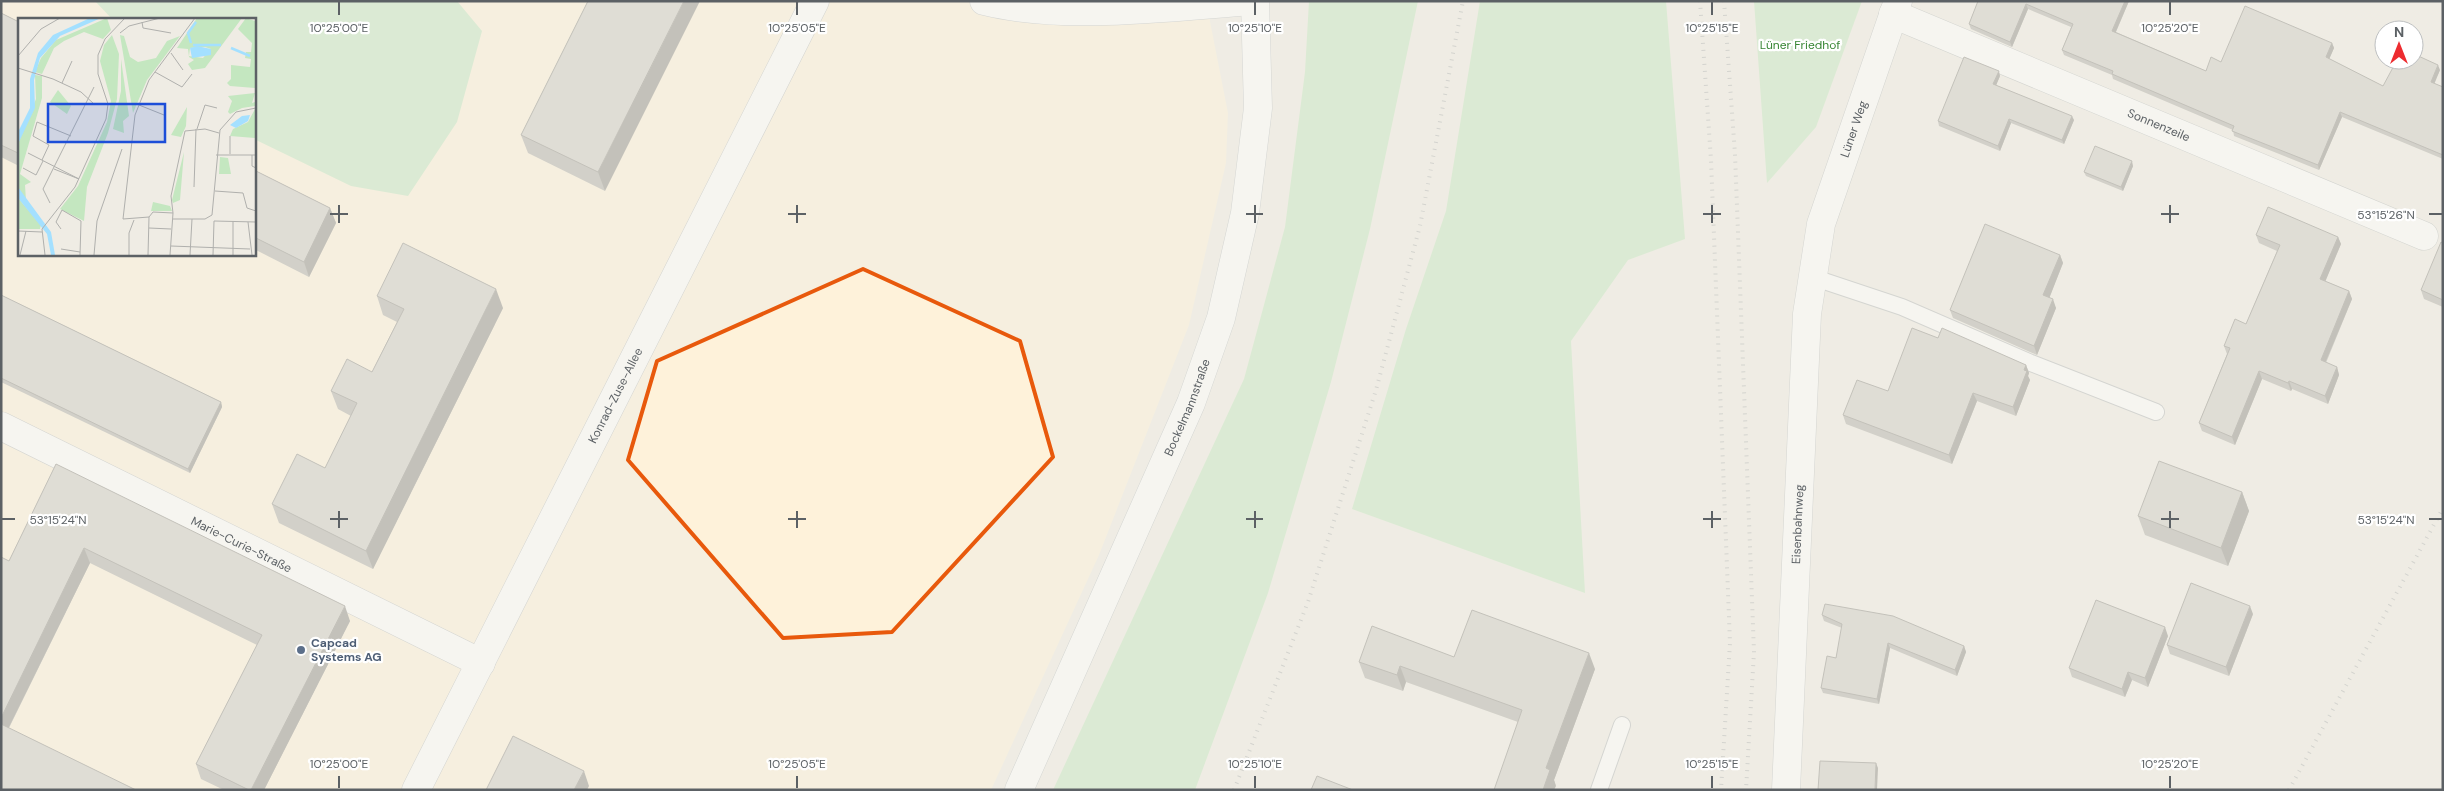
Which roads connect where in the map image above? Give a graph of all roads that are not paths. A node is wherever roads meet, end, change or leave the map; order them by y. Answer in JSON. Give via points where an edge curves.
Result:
{"nodes":[{"id":1,"x":815,"y":1,"type":"edge"},
{"id":2,"x":984,"y":1,"type":"edge"},
{"id":3,"x":1254,"y":1,"type":"edge"},
{"id":4,"x":1895,"y":8,"type":"edge"},
{"id":5,"x":2424,"y":236,"type":"dead end"},
{"id":6,"x":1813,"y":268,"type":"junction"},
{"id":7,"x":2156,"y":412,"type":"dead end"},
{"id":8,"x":1,"y":426,"type":"edge"},
{"id":9,"x":481,"y":663,"type":"junction"},
{"id":10,"x":1622,"y":725,"type":"dead end"},
{"id":11,"x":416,"y":790,"type":"edge"},
{"id":12,"x":1018,"y":790,"type":"edge"},
{"id":13,"x":1600,"y":790,"type":"edge"},
{"id":14,"x":1786,"y":790,"type":"edge"}],
"edges":[{"from":1,"to":9,"type":"street","name":"Konrad-Zuse-Allee"},
{"from":2,"to":3,"type":"street","via":[[1014,9],[1073,11]]},
{"from":3,"to":12,"type":"street","name":"Bockelmannstraße","via":[[1258,108],[1246,213],[1221,318],[1191,403]]},
{"from":4,"to":5,"type":"street","name":"Sonnenzeile"},
{"from":4,"to":6,"type":"street","name":"Lüner Weg","via":[[1821,224]]},
{"from":6,"to":7,"type":"lane","via":[[2031,363]]},
{"from":6,"to":14,"type":"street","name":"Eisenbahnweg","via":[[1807,314]]},
{"from":8,"to":9,"type":"street","name":"Marie-Curie-Straße"},
{"from":9,"to":11,"type":"street","name":"Konrad-Zuse-Allee"},
{"from":10,"to":13,"type":"lane"}]}
